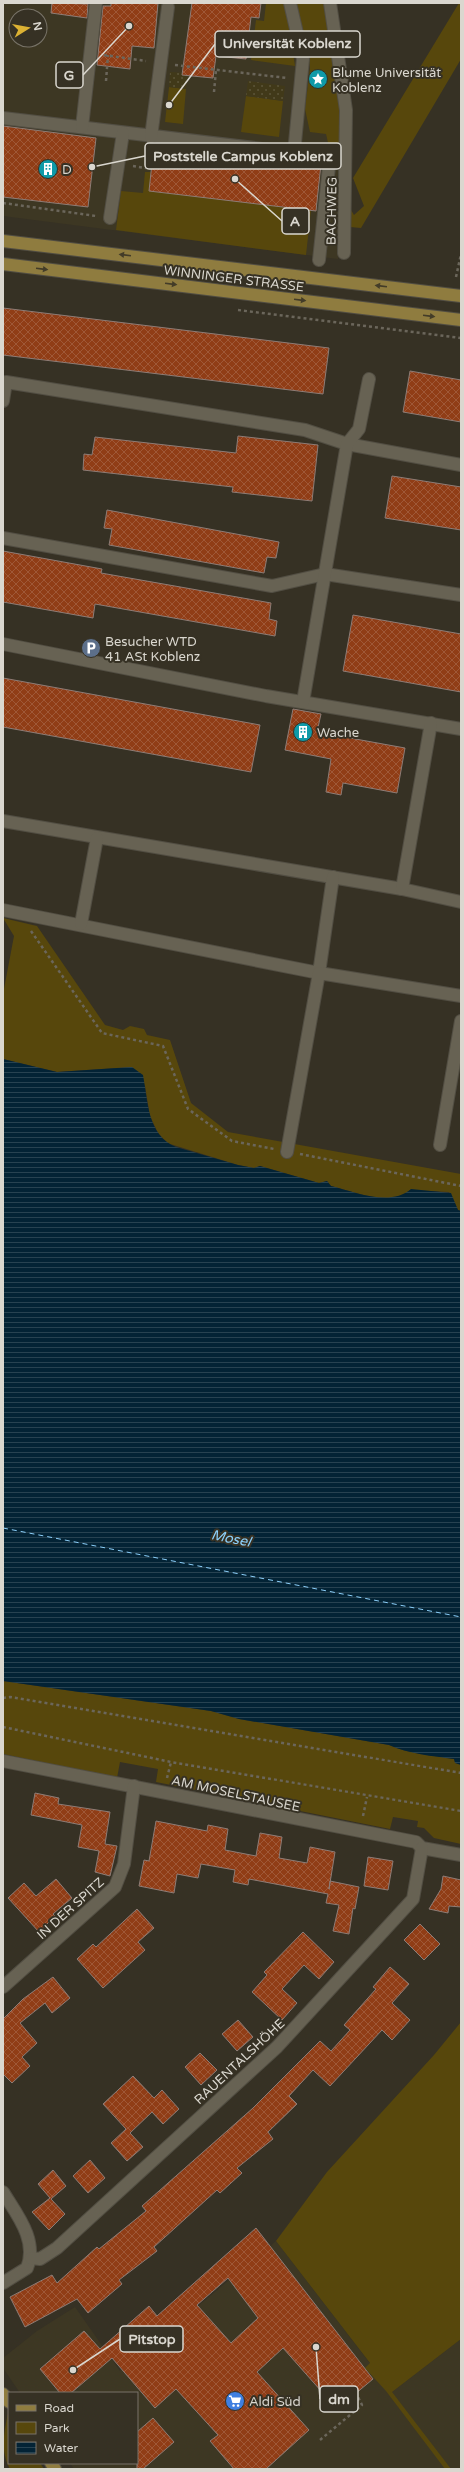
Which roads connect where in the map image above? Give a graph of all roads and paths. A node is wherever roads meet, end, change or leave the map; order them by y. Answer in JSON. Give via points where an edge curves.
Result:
{"nodes":[{"id":1,"x":96,"y":3,"type":"edge"},
{"id":2,"x":290,"y":3,"type":"edge"},
{"id":3,"x":330,"y":3,"type":"edge"},
{"id":4,"x":168,"y":7,"type":"dead end"},
{"id":5,"x":102,"y":55,"type":"dead end"},
{"id":6,"x":108,"y":55,"type":"junction"},
{"id":7,"x":159,"y":63,"type":"junction"},
{"id":8,"x":216,"y":70,"type":"junction"},
{"id":9,"x":302,"y":80,"type":"junction"},
{"id":10,"x":106,"y":81,"type":"dead end"},
{"id":11,"x":214,"y":92,"type":"dead end"},
{"id":12,"x":3,"y":118,"type":"edge"},
{"id":13,"x":82,"y":127,"type":"junction"},
{"id":14,"x":123,"y":133,"type":"junction"},
{"id":15,"x":151,"y":137,"type":"junction"},
{"id":16,"x":294,"y":153,"type":"junction"},
{"id":17,"x":145,"y":168,"type":"dead end"},
{"id":18,"x":152,"y":169,"type":"dead end"},
{"id":19,"x":3,"y":203,"type":"edge"},
{"id":20,"x":110,"y":218,"type":"joint"},
{"id":21,"x":3,"y":241,"type":"edge"},
{"id":22,"x":344,"y":253,"type":"dead end"},
{"id":23,"x":461,"y":254,"type":"edge"},
{"id":24,"x":318,"y":260,"type":"dead end"},
{"id":25,"x":3,"y":264,"type":"edge"},
{"id":26,"x":456,"y":277,"type":"dead end"},
{"id":27,"x":461,"y":296,"type":"edge"},
{"id":28,"x":461,"y":320,"type":"edge"},
{"id":29,"x":369,"y":379,"type":"dead end"},
{"id":30,"x":3,"y":401,"type":"edge"},
{"id":31,"x":348,"y":444,"type":"junction"},
{"id":32,"x":461,"y":465,"type":"edge"},
{"id":33,"x":3,"y":538,"type":"edge"},
{"id":34,"x":325,"y":574,"type":"junction"},
{"id":35,"x":461,"y":596,"type":"edge"},
{"id":36,"x":3,"y":644,"type":"edge"},
{"id":37,"x":304,"y":702,"type":"junction"},
{"id":38,"x":431,"y":723,"type":"junction"},
{"id":39,"x":461,"y":729,"type":"edge"},
{"id":40,"x":3,"y":821,"type":"edge"},
{"id":41,"x":97,"y":838,"type":"junction"},
{"id":42,"x":334,"y":877,"type":"junction"},
{"id":43,"x":402,"y":889,"type":"junction"},
{"id":44,"x":461,"y":902,"type":"edge"},
{"id":45,"x":3,"y":910,"type":"edge"},
{"id":46,"x":24,"y":914,"type":"junction"},
{"id":47,"x":81,"y":924,"type":"junction"},
{"id":48,"x":319,"y":973,"type":"junction"},
{"id":49,"x":461,"y":996,"type":"edge"},
{"id":50,"x":461,"y":1021,"type":"edge"},
{"id":51,"x":440,"y":1145,"type":"dead end"},
{"id":52,"x":287,"y":1152,"type":"junction"},
{"id":53,"x":461,"y":1186,"type":"edge"},
{"id":54,"x":3,"y":1698,"type":"edge"},
{"id":55,"x":3,"y":1727,"type":"edge"},
{"id":56,"x":3,"y":1760,"type":"edge"},
{"id":57,"x":461,"y":1772,"type":"edge"},
{"id":58,"x":134,"y":1786,"type":"junction"},
{"id":59,"x":461,"y":1811,"type":"edge"},
{"id":60,"x":422,"y":1848,"type":"junction"},
{"id":61,"x":461,"y":1855,"type":"edge"},
{"id":62,"x":3,"y":1987,"type":"edge"},
{"id":63,"x":3,"y":2192,"type":"edge"},
{"id":64,"x":31,"y":2258,"type":"junction"},
{"id":65,"x":3,"y":2283,"type":"edge"},
{"id":66,"x":356,"y":2393,"type":"dead end"},
{"id":67,"x":320,"y":2440,"type":"dead end"}],
"edges":[{"from":1,"to":13,"type":"street"},
{"from":2,"to":9,"type":"street","via":[[303,59]]},
{"from":3,"to":22,"type":"street","name":"BACHWEG","via":[[346,110]]},
{"from":4,"to":7,"type":"street"},
{"from":5,"to":6,"type":"path"},
{"from":6,"to":7,"type":"path"},
{"from":6,"to":10,"type":"path"},
{"from":7,"to":8,"type":"path"},
{"from":7,"to":15,"type":"street"},
{"from":8,"to":9,"type":"path"},
{"from":8,"to":11,"type":"path"},
{"from":9,"to":16,"type":"street"},
{"from":12,"to":13,"type":"street"},
{"from":13,"to":14,"type":"street"},
{"from":14,"to":15,"type":"street"},
{"from":14,"to":20,"type":"street"},
{"from":15,"to":16,"type":"street"},
{"from":16,"to":24,"type":"street","via":[[330,157]]},
{"from":17,"to":18,"type":"path"},
{"from":19,"to":20,"type":"path"},
{"from":27,"to":21,"type":"main road","name":"WINNINGER STRASSE","one_way":true},
{"from":23,"to":26,"type":"path"},
{"from":25,"to":28,"type":"main road","name":"WINNINGER STRASSE","one_way":true},
{"from":29,"to":31,"type":"street","via":[[359,429]]},
{"from":30,"to":31,"type":"street","via":[[6,382],[305,430]]},
{"from":31,"to":32,"type":"street"},
{"from":31,"to":34,"type":"street"},
{"from":33,"to":34,"type":"street","via":[[272,586]]},
{"from":34,"to":35,"type":"street"},
{"from":34,"to":37,"type":"street"},
{"from":36,"to":37,"type":"street"},
{"from":37,"to":38,"type":"street"},
{"from":38,"to":39,"type":"street"},
{"from":38,"to":43,"type":"street"},
{"from":40,"to":41,"type":"street"},
{"from":41,"to":42,"type":"street"},
{"from":41,"to":47,"type":"street"},
{"from":42,"to":43,"type":"street"},
{"from":42,"to":48,"type":"street"},
{"from":43,"to":44,"type":"street"},
{"from":45,"to":46,"type":"street"},
{"from":46,"to":47,"type":"street"},
{"from":46,"to":52,"type":"path","via":[[31,932],[102,1033],[163,1046],[188,1109],[232,1141]]},
{"from":47,"to":48,"type":"street"},
{"from":48,"to":49,"type":"street"},
{"from":48,"to":52,"type":"street"},
{"from":50,"to":51,"type":"street"},
{"from":52,"to":53,"type":"path"},
{"from":54,"to":57,"type":"path","via":[[10,1697]]},
{"from":55,"to":59,"type":"path","name":"AM MOSELSTAUSEE","via":[[171,1762]]},
{"from":56,"to":58,"type":"street","name":"AM MOSELSTAUSEE"},
{"from":58,"to":60,"type":"street","name":"AM MOSELSTAUSEE","via":[[416,1842]]},
{"from":58,"to":62,"type":"street","name":"IN DER SPITZ","via":[[124,1864],[115,1887]]},
{"from":60,"to":61,"type":"street","name":"AM MOSELSTAUSEE"},
{"from":60,"to":64,"type":"street","name":"RAUENTALSHÖHE","via":[[413,1899],[277,2048],[57,2248],[40,2259]]},
{"from":63,"to":64,"type":"street","via":[[25,2229],[32,2249]]},
{"from":64,"to":65,"type":"street","via":[[27,2268]]},
{"from":66,"to":67,"type":"path","via":[[362,2406]]}]}
